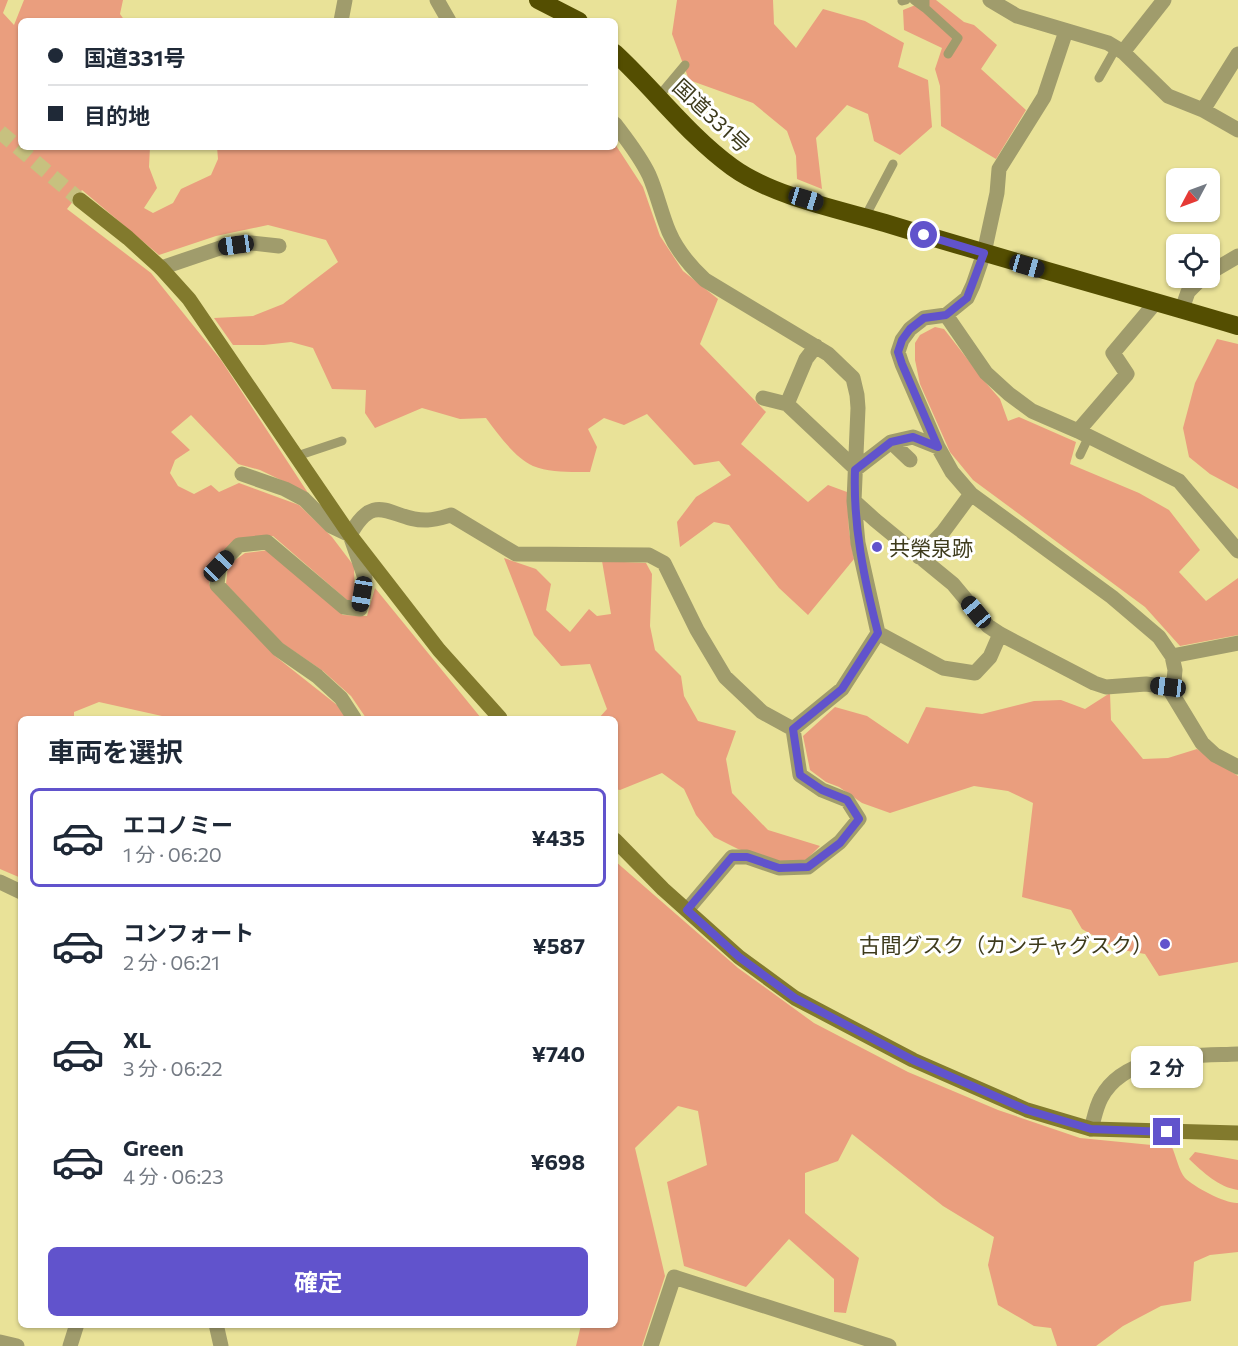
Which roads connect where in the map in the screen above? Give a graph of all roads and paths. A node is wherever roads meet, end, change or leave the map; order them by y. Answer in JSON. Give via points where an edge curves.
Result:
{"nodes":[{"id":1,"x":345,"y":0,"type":"edge"},
{"id":2,"x":437,"y":0,"type":"edge"},
{"id":3,"x":538,"y":0,"type":"edge"},
{"id":4,"x":914,"y":0,"type":"edge"},
{"id":5,"x":990,"y":0,"type":"edge"},
{"id":6,"x":1164,"y":0,"type":"edge"},
{"id":7,"x":925,"y":4,"type":"edge"},
{"id":8,"x":342,"y":18,"type":"edge"},
{"id":9,"x":447,"y":18,"type":"edge"},
{"id":10,"x":573,"y":18,"type":"edge"},
{"id":11,"x":1065,"y":31,"type":"junction"},
{"id":12,"x":1120,"y":50,"type":"junction"},
{"id":13,"x":948,"y":54,"type":"dead end"},
{"id":14,"x":1238,"y":54,"type":"edge"},
{"id":15,"x":618,"y":56,"type":"edge"},
{"id":16,"x":685,"y":65,"type":"dead end"},
{"id":17,"x":1099,"y":78,"type":"dead end"},
{"id":18,"x":658,"y":96,"type":"junction"},
{"id":19,"x":1203,"y":110,"type":"junction"},
{"id":20,"x":618,"y":128,"type":"edge"},
{"id":21,"x":1238,"y":130,"type":"edge"},
{"id":22,"x":893,"y":164,"type":"dead end"},
{"id":23,"x":80,"y":201,"type":"tunnel mouth"},
{"id":24,"x":865,"y":217,"type":"junction"},
{"id":25,"x":279,"y":246,"type":"dead end"},
{"id":26,"x":984,"y":253,"type":"junction"},
{"id":27,"x":1238,"y":256,"type":"edge"},
{"id":28,"x":1220,"y":267,"type":"edge"},
{"id":29,"x":161,"y":268,"type":"junction"},
{"id":30,"x":1192,"y":288,"type":"edge"},
{"id":31,"x":1156,"y":302,"type":"junction"},
{"id":32,"x":1182,"y":309,"type":"junction"},
{"id":33,"x":946,"y":315,"type":"junction"},
{"id":34,"x":1238,"y":326,"type":"edge"},
{"id":35,"x":816,"y":346,"type":"junction"},
{"id":36,"x":763,"y":399,"type":"dead end"},
{"id":37,"x":787,"y":404,"type":"junction"},
{"id":38,"x":1083,"y":434,"type":"junction"},
{"id":39,"x":342,"y":441,"type":"dead end"},
{"id":40,"x":891,"y":442,"type":"junction"},
{"id":41,"x":938,"y":447,"type":"junction"},
{"id":42,"x":1080,"y":455,"type":"dead end"},
{"id":43,"x":297,"y":456,"type":"junction"},
{"id":44,"x":910,"y":460,"type":"dead end"},
{"id":45,"x":855,"y":470,"type":"junction"},
{"id":46,"x":242,"y":474,"type":"dead end"},
{"id":47,"x":971,"y":494,"type":"junction"},
{"id":48,"x":854,"y":501,"type":"junction"},
{"id":49,"x":350,"y":535,"type":"junction"},
{"id":50,"x":1238,"y":551,"type":"edge"},
{"id":51,"x":919,"y":556,"type":"junction"},
{"id":52,"x":878,"y":633,"type":"junction"},
{"id":53,"x":1000,"y":634,"type":"junction"},
{"id":54,"x":1238,"y":643,"type":"edge"},
{"id":55,"x":1172,"y":656,"type":"junction"},
{"id":56,"x":1168,"y":687,"type":"junction"},
{"id":57,"x":353,"y":716,"type":"edge"},
{"id":58,"x":498,"y":716,"type":"edge"},
{"id":59,"x":793,"y":729,"type":"junction"},
{"id":60,"x":1238,"y":767,"type":"edge"},
{"id":61,"x":618,"y":843,"type":"edge"},
{"id":62,"x":0,"y":882,"type":"edge"},
{"id":63,"x":18,"y":891,"type":"edge"},
{"id":64,"x":687,"y":910,"type":"junction"},
{"id":65,"x":1238,"y":1054,"type":"edge"},
{"id":66,"x":1091,"y":1129,"type":"junction"},
{"id":67,"x":1238,"y":1133,"type":"edge"},
{"id":68,"x":76,"y":1328,"type":"edge"},
{"id":69,"x":217,"y":1328,"type":"edge"},
{"id":70,"x":0,"y":1342,"type":"edge"},
{"id":71,"x":17,"y":1346,"type":"edge"},
{"id":72,"x":70,"y":1346,"type":"edge"},
{"id":73,"x":221,"y":1346,"type":"edge"},
{"id":74,"x":651,"y":1346,"type":"edge"},
{"id":75,"x":889,"y":1346,"type":"edge"}],
"edges":[{"from":1,"to":8,"type":"street"},
{"from":2,"to":9,"type":"street"},
{"from":3,"to":10,"type":"highway"},
{"from":4,"to":7,"type":"lane"},
{"from":5,"to":11,"type":"street","via":[[1017,16]]},
{"from":6,"to":12,"type":"street"},
{"from":7,"to":13,"type":"lane","via":[[958,38]]},
{"from":11,"to":12,"type":"street"},
{"from":11,"to":26,"type":"street","via":[[1044,97],[999,170]]},
{"from":12,"to":17,"type":"lane"},
{"from":12,"to":19,"type":"street","via":[[1168,96]]},
{"from":14,"to":19,"type":"street"},
{"from":15,"to":18,"type":"highway","name":"国道331号"},
{"from":16,"to":18,"type":"lane"},
{"from":18,"to":24,"type":"highway","name":"国道331号","via":[[703,143],[745,175],[789,194]]},
{"from":19,"to":21,"type":"street"},
{"from":20,"to":35,"type":"street","via":[[648,174],[669,232],[692,267],[705,280]]},
{"from":22,"to":24,"type":"lane"},
{"from":23,"to":29,"type":"street"},
{"from":24,"to":26,"type":"highway","name":"国道331号"},
{"from":25,"to":29,"type":"street","via":[[251,243],[220,248]]},
{"from":26,"to":31,"type":"highway","name":"国道331号"},
{"from":26,"to":33,"type":"street","via":[[967,298]]},
{"from":27,"to":28,"type":"street"},
{"from":29,"to":43,"type":"street","via":[[189,299]]},
{"from":30,"to":32,"type":"street"},
{"from":31,"to":32,"type":"highway","name":"国道331号"},
{"from":31,"to":38,"type":"street","via":[[1113,353],[1127,374]]},
{"from":32,"to":34,"type":"highway","name":"国道331号"},
{"from":33,"to":38,"type":"street","via":[[986,373],[1009,394],[1032,411]]},
{"from":33,"to":41,"type":"street","via":[[924,318],[910,329],[898,352]]},
{"from":35,"to":37,"type":"street","via":[[806,359]]},
{"from":35,"to":45,"type":"street","via":[[853,378],[858,408]]},
{"from":36,"to":37,"type":"street"},
{"from":37,"to":45,"type":"street"},
{"from":38,"to":42,"type":"lane"},
{"from":38,"to":50,"type":"street","via":[[1179,481]]},
{"from":39,"to":43,"type":"lane"},
{"from":40,"to":41,"type":"street","via":[[913,437]]},
{"from":40,"to":44,"type":"street"},
{"from":40,"to":45,"type":"street"},
{"from":41,"to":47,"type":"street"},
{"from":43,"to":49,"type":"street"},
{"from":45,"to":48,"type":"street"},
{"from":46,"to":49,"type":"street","via":[[304,499],[331,526]]},
{"from":47,"to":51,"type":"street","via":[[944,532]]},
{"from":47,"to":55,"type":"street","via":[[1113,597],[1159,637]]},
{"from":48,"to":51,"type":"street"},
{"from":48,"to":52,"type":"street","via":[[858,543]]},
{"from":49,"to":57,"type":"street","via":[[365,578],[360,609],[344,607],[267,542],[239,545],[219,566],[217,585],[278,649],[341,698]]},
{"from":49,"to":58,"type":"street","via":[[440,650]]},
{"from":49,"to":59,"type":"street","via":[[369,511],[388,509],[428,520],[451,515],[516,554],[649,555],[664,563],[725,676],[762,711]]},
{"from":51,"to":53,"type":"street","via":[[953,584],[988,626]]},
{"from":52,"to":53,"type":"street","via":[[943,668],[975,673],[990,657]]},
{"from":52,"to":59,"type":"street","via":[[842,689]]},
{"from":53,"to":56,"type":"street","via":[[1106,687]]},
{"from":54,"to":55,"type":"street"},
{"from":55,"to":56,"type":"street","via":[[1174,681]]},
{"from":56,"to":60,"type":"street","via":[[1202,743]]},
{"from":59,"to":64,"type":"street","via":[[800,775],[847,800],[859,819],[840,843],[808,867],[779,868],[747,857],[732,857]]},
{"from":61,"to":64,"type":"street"},
{"from":62,"to":63,"type":"street"},
{"from":64,"to":66,"type":"street","via":[[739,957],[795,998],[913,1060],[1027,1110]]},
{"from":65,"to":66,"type":"street","via":[[1181,1056],[1124,1072],[1101,1098]]},
{"from":66,"to":67,"type":"street"},
{"from":68,"to":72,"type":"street"},
{"from":69,"to":73,"type":"street"},
{"from":70,"to":71,"type":"street"},
{"from":74,"to":75,"type":"street","via":[[674,1277]]}]}
